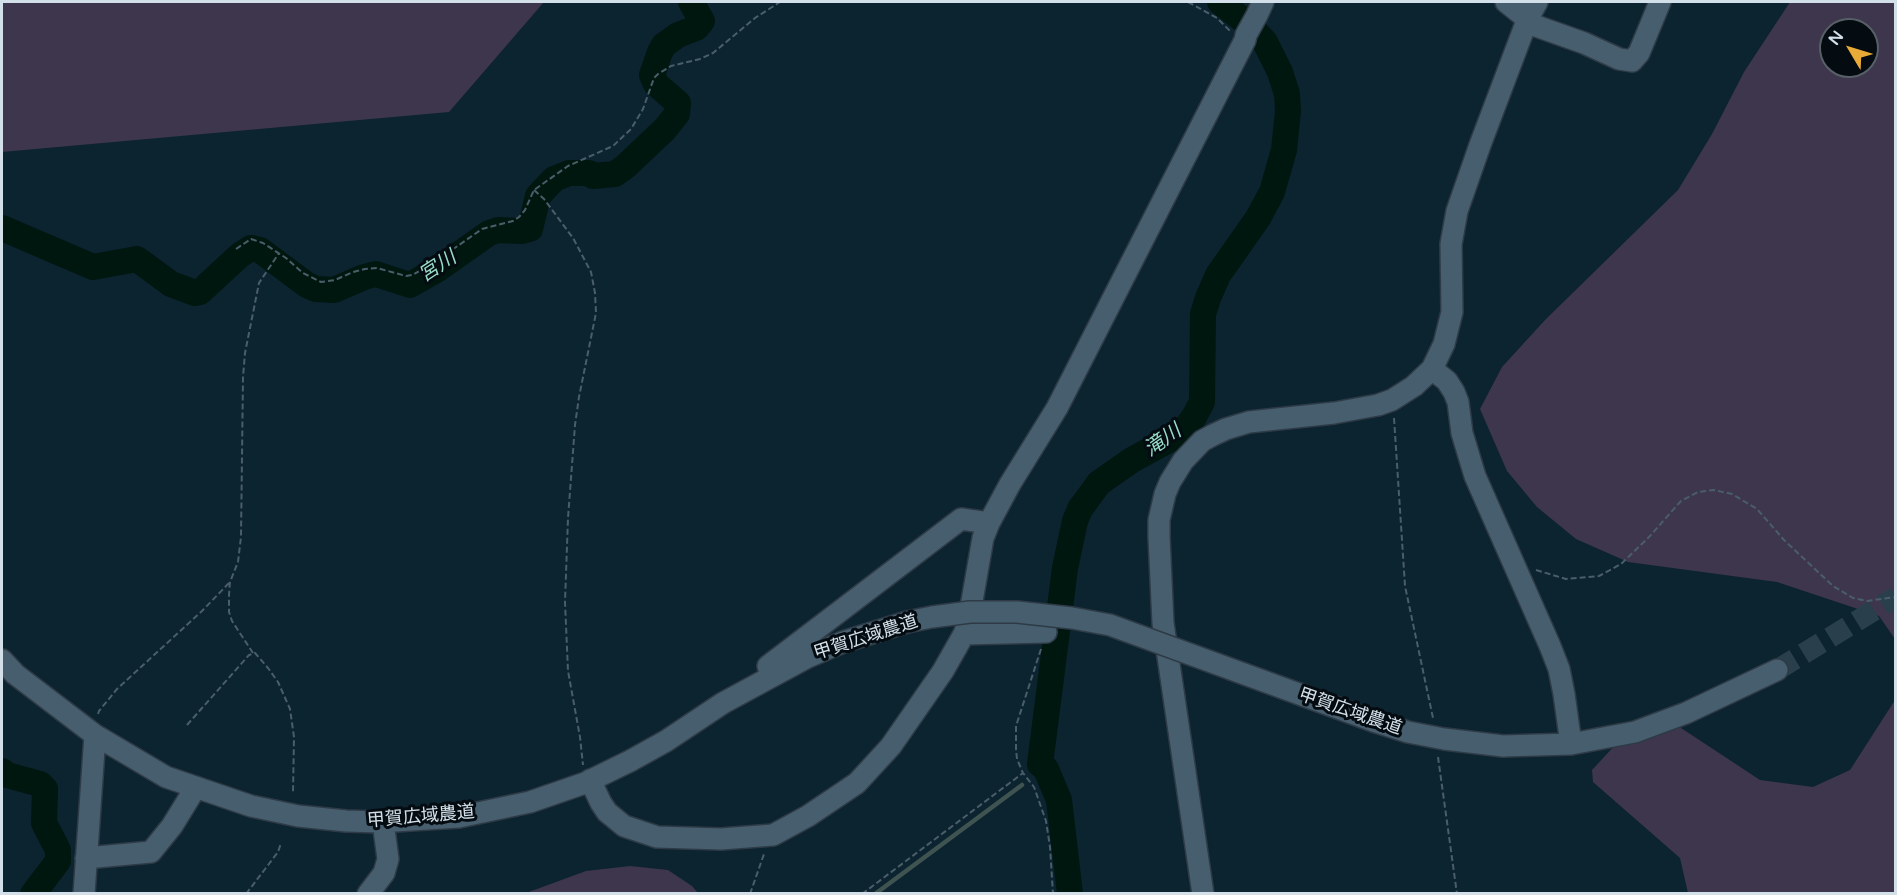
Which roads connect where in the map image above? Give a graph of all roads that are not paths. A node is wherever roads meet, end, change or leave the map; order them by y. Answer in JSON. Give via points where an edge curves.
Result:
{"nodes":[{"id":1,"x":1506,"y":2,"type":"edge"},
{"id":2,"x":1660,"y":2,"type":"edge"},
{"id":3,"x":1533,"y":10,"type":"edge"},
{"id":4,"x":1256,"y":16,"type":"edge"},
{"id":5,"x":1432,"y":369,"type":"junction"},
{"id":6,"x":989,"y":523,"type":"junction"},
{"id":7,"x":1046,"y":632,"type":"road end"},
{"id":8,"x":964,"y":634,"type":"junction"},
{"id":9,"x":2,"y":660,"type":"edge"},
{"id":10,"x":1778,"y":670,"type":"tunnel mouth"},
{"id":11,"x":723,"y":703,"type":"junction"},
{"id":12,"x":95,"y":735,"type":"junction"},
{"id":13,"x":1571,"y":744,"type":"junction"},
{"id":14,"x":588,"y":781,"type":"junction"},
{"id":15,"x":196,"y":787,"type":"junction"},
{"id":16,"x":383,"y":822,"type":"junction"},
{"id":17,"x":86,"y":858,"type":"junction"},
{"id":18,"x":84,"y":894,"type":"edge"},
{"id":19,"x":368,"y":894,"type":"edge"},
{"id":20,"x":1203,"y":894,"type":"edge"}],
"edges":[{"from":1,"to":3,"type":"street"},
{"from":2,"to":3,"type":"street","via":[[1632,61],[1536,26]]},
{"from":3,"to":5,"type":"street","via":[[1457,211],[1451,244],[1452,312],[1444,344]]},
{"from":4,"to":6,"type":"street","via":[[1057,408]]},
{"from":5,"to":13,"type":"street","via":[[1454,392],[1472,468],[1550,646],[1564,694]]},
{"from":5,"to":20,"type":"street","via":[[1392,400],[1226,429],[1192,451],[1165,494],[1159,520],[1163,624]]},
{"from":6,"to":8,"type":"street"},
{"from":6,"to":11,"type":"street","via":[[961,519]]},
{"from":7,"to":8,"type":"street"},
{"from":8,"to":14,"type":"street","via":[[891,746],[857,783],[773,834],[721,839],[657,837],[624,826],[607,812]]},
{"from":9,"to":12,"type":"street","name":"甲賀広域農道"},
{"from":10,"to":13,"type":"street","name":"甲賀広域農道","via":[[1635,732]]},
{"from":11,"to":13,"type":"street","name":"甲賀広域農道","bridge":true,"via":[[817,653],[907,622],[970,612],[1017,612],[1101,623],[1408,732],[1503,746]]},
{"from":11,"to":14,"type":"street","name":"甲賀広域農道","via":[[666,741]]},
{"from":12,"to":15,"type":"street","name":"甲賀広域農道","via":[[166,777]]},
{"from":12,"to":17,"type":"street"},
{"from":14,"to":16,"type":"street","name":"甲賀広域農道","via":[[530,802],[459,817]]},
{"from":15,"to":16,"type":"street","name":"甲賀広域農道","via":[[251,806],[298,816]]},
{"from":15,"to":17,"type":"street","via":[[151,852]]},
{"from":16,"to":19,"type":"street","via":[[388,859],[384,873]]},
{"from":17,"to":18,"type":"street"}]}
